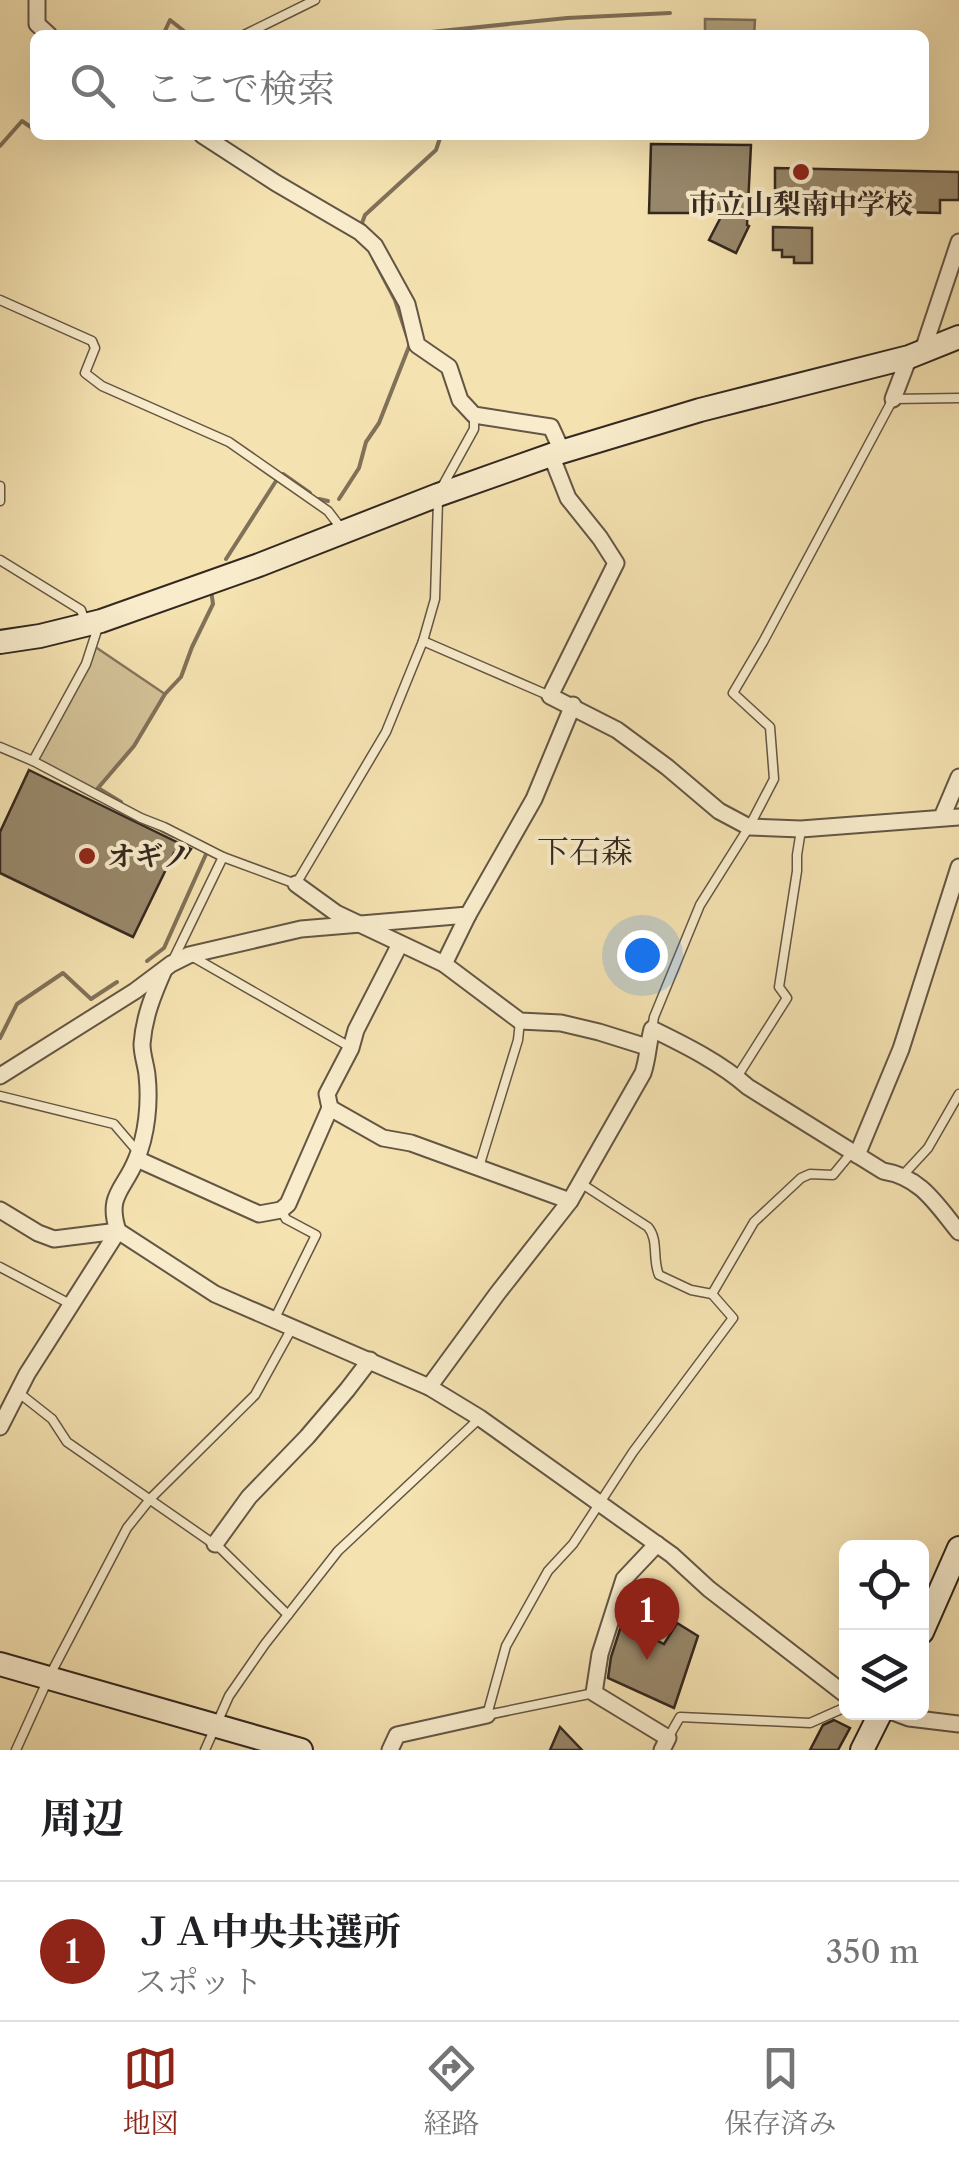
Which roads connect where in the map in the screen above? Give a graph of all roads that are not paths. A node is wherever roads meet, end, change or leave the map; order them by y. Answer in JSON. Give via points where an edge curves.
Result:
{"nodes":[{"id":1,"x":37,"y":0,"type":"edge"},
{"id":2,"x":315,"y":0,"type":"edge"},
{"id":3,"x":43,"y":30,"type":"edge"},
{"id":4,"x":254,"y":30,"type":"edge"},
{"id":5,"x":210,"y":140,"type":"edge"},
{"id":6,"x":959,"y":242,"type":"edge"},
{"id":7,"x":0,"y":300,"type":"edge"},
{"id":8,"x":959,"y":338,"type":"edge"},
{"id":9,"x":916,"y":355,"type":"junction"},
{"id":10,"x":959,"y":398,"type":"edge"},
{"id":11,"x":893,"y":400,"type":"junction"},
{"id":12,"x":474,"y":414,"type":"junction"},
{"id":13,"x":556,"y":453,"type":"junction"},
{"id":14,"x":0,"y":486,"type":"edge"},
{"id":15,"x":438,"y":495,"type":"junction"},
{"id":16,"x":0,"y":500,"type":"edge"},
{"id":17,"x":344,"y":532,"type":"junction"},
{"id":18,"x":0,"y":560,"type":"edge"},
{"id":19,"x":94,"y":623,"type":"junction"},
{"id":20,"x":0,"y":642,"type":"edge"},
{"id":21,"x":423,"y":642,"type":"junction"},
{"id":22,"x":550,"y":696,"type":"junction"},
{"id":23,"x":572,"y":705,"type":"junction"},
{"id":24,"x":0,"y":748,"type":"edge"},
{"id":25,"x":33,"y":760,"type":"junction"},
{"id":26,"x":959,"y":778,"type":"edge"},
{"id":27,"x":959,"y":816,"type":"edge"},
{"id":28,"x":942,"y":817,"type":"junction"},
{"id":29,"x":749,"y":827,"type":"junction"},
{"id":30,"x":801,"y":829,"type":"junction"},
{"id":31,"x":223,"y":857,"type":"junction"},
{"id":32,"x":959,"y":868,"type":"edge"},
{"id":33,"x":296,"y":884,"type":"junction"},
{"id":34,"x":468,"y":916,"type":"junction"},
{"id":35,"x":363,"y":924,"type":"junction"},
{"id":36,"x":400,"y":944,"type":"junction"},
{"id":37,"x":189,"y":954,"type":"junction"},
{"id":38,"x":444,"y":964,"type":"junction"},
{"id":39,"x":167,"y":967,"type":"junction"},
{"id":40,"x":520,"y":1021,"type":"junction"},
{"id":41,"x":652,"y":1029,"type":"junction"},
{"id":42,"x":647,"y":1047,"type":"junction"},
{"id":43,"x":351,"y":1048,"type":"junction"},
{"id":44,"x":0,"y":1076,"type":"edge"},
{"id":45,"x":737,"y":1077,"type":"junction"},
{"id":46,"x":959,"y":1094,"type":"edge"},
{"id":47,"x":0,"y":1096,"type":"edge"},
{"id":48,"x":330,"y":1108,"type":"junction"},
{"id":49,"x":854,"y":1154,"type":"junction"},
{"id":50,"x":138,"y":1156,"type":"junction"},
{"id":51,"x":479,"y":1168,"type":"junction"},
{"id":52,"x":904,"y":1174,"type":"junction"},
{"id":53,"x":582,"y":1184,"type":"junction"},
{"id":54,"x":570,"y":1202,"type":"junction"},
{"id":55,"x":0,"y":1210,"type":"edge"},
{"id":56,"x":281,"y":1210,"type":"junction"},
{"id":57,"x":118,"y":1231,"type":"junction"},
{"id":58,"x":959,"y":1232,"type":"edge"},
{"id":59,"x":0,"y":1267,"type":"edge"},
{"id":60,"x":712,"y":1294,"type":"junction"},
{"id":61,"x":72,"y":1304,"type":"junction"},
{"id":62,"x":274,"y":1320,"type":"junction"},
{"id":63,"x":292,"y":1328,"type":"junction"},
{"id":64,"x":370,"y":1360,"type":"junction"},
{"id":65,"x":429,"y":1387,"type":"junction"},
{"id":66,"x":18,"y":1392,"type":"junction"},
{"id":67,"x":480,"y":1418,"type":"junction"},
{"id":68,"x":0,"y":1427,"type":"edge"},
{"id":69,"x":150,"y":1498,"type":"junction"},
{"id":70,"x":600,"y":1504,"type":"junction"},
{"id":71,"x":215,"y":1544,"type":"junction"},
{"id":72,"x":657,"y":1544,"type":"junction"},
{"id":73,"x":959,"y":1548,"type":"edge"},
{"id":74,"x":288,"y":1615,"type":"junction"},
{"id":75,"x":923,"y":1630,"type":"edge"},
{"id":76,"x":0,"y":1664,"type":"edge"},
{"id":77,"x":49,"y":1677,"type":"junction"},
{"id":78,"x":839,"y":1690,"type":"edge"},
{"id":79,"x":594,"y":1693,"type":"junction"},
{"id":80,"x":839,"y":1710,"type":"edge"},
{"id":81,"x":487,"y":1715,"type":"junction"},
{"id":82,"x":877,"y":1720,"type":"edge"},
{"id":83,"x":926,"y":1720,"type":"edge"},
{"id":84,"x":959,"y":1724,"type":"edge"},
{"id":85,"x":215,"y":1725,"type":"junction"},
{"id":86,"x":665,"y":1744,"type":"edge"},
{"id":87,"x":16,"y":1750,"type":"edge"},
{"id":88,"x":204,"y":1750,"type":"edge"},
{"id":89,"x":301,"y":1750,"type":"edge"},
{"id":90,"x":390,"y":1750,"type":"edge"},
{"id":91,"x":862,"y":1750,"type":"edge"}],
"edges":[{"from":1,"to":3,"type":"street"},
{"from":2,"to":4,"type":"lane"},
{"from":5,"to":12,"type":"street","via":[[375,246],[407,304],[417,345],[449,368],[460,400]]},
{"from":6,"to":9,"type":"street"},
{"from":7,"to":17,"type":"lane","via":[[92,341],[96,348],[85,373],[102,386],[229,442],[328,512]]},
{"from":8,"to":9,"type":"street"},
{"from":9,"to":11,"type":"street"},
{"from":9,"to":13,"type":"street"},
{"from":10,"to":11,"type":"lane"},
{"from":11,"to":29,"type":"lane","via":[[733,693],[770,726],[774,779]]},
{"from":12,"to":13,"type":"street","via":[[551,426]]},
{"from":12,"to":15,"type":"lane","via":[[474,429]]},
{"from":13,"to":15,"type":"street"},
{"from":13,"to":22,"type":"street","via":[[568,498],[616,563]]},
{"from":14,"to":16,"type":"lane"},
{"from":15,"to":17,"type":"street"},
{"from":15,"to":21,"type":"lane","via":[[435,600]]},
{"from":17,"to":19,"type":"street"},
{"from":18,"to":19,"type":"lane"},
{"from":19,"to":20,"type":"street"},
{"from":19,"to":25,"type":"lane","via":[[86,664]]},
{"from":21,"to":22,"type":"lane"},
{"from":21,"to":33,"type":"lane","via":[[386,732]]},
{"from":22,"to":23,"type":"street"},
{"from":23,"to":29,"type":"street","via":[[618,730]]},
{"from":23,"to":34,"type":"street","via":[[534,799]]},
{"from":24,"to":25,"type":"lane"},
{"from":25,"to":31,"type":"lane"},
{"from":26,"to":28,"type":"street"},
{"from":27,"to":28,"type":"street"},
{"from":28,"to":30,"type":"street"},
{"from":29,"to":30,"type":"street"},
{"from":29,"to":41,"type":"lane","via":[[700,905]]},
{"from":30,"to":45,"type":"lane","via":[[779,987],[787,998]]},
{"from":31,"to":33,"type":"lane"},
{"from":31,"to":39,"type":"lane"},
{"from":32,"to":49,"type":"street","via":[[901,1049]]},
{"from":33,"to":35,"type":"street"},
{"from":34,"to":35,"type":"street"},
{"from":34,"to":38,"type":"street"},
{"from":35,"to":36,"type":"street"},
{"from":35,"to":37,"type":"street","via":[[301,929]]},
{"from":36,"to":38,"type":"street"},
{"from":36,"to":43,"type":"street"},
{"from":37,"to":39,"type":"street"},
{"from":37,"to":43,"type":"lane"},
{"from":38,"to":40,"type":"street"},
{"from":39,"to":44,"type":"street"},
{"from":39,"to":50,"type":"street","via":[[146,1016],[148,1112]]},
{"from":40,"to":42,"type":"street","via":[[561,1023]]},
{"from":40,"to":51,"type":"lane"},
{"from":41,"to":42,"type":"street"},
{"from":41,"to":45,"type":"street"},
{"from":42,"to":53,"type":"street","via":[[642,1073]]},
{"from":43,"to":48,"type":"street","via":[[327,1094]]},
{"from":45,"to":49,"type":"street"},
{"from":46,"to":52,"type":"lane","via":[[928,1148]]},
{"from":47,"to":50,"type":"lane","via":[[114,1124]]},
{"from":48,"to":51,"type":"street","via":[[383,1138]]},
{"from":48,"to":56,"type":"street"},
{"from":49,"to":52,"type":"street","via":[[883,1171]]},
{"from":49,"to":60,"type":"lane","via":[[834,1175],[801,1178],[754,1222]]},
{"from":50,"to":56,"type":"street","via":[[259,1214]]},
{"from":50,"to":57,"type":"street","via":[[115,1201]]},
{"from":51,"to":54,"type":"street"},
{"from":52,"to":58,"type":"street"},
{"from":53,"to":54,"type":"street"},
{"from":53,"to":60,"type":"lane","via":[[654,1235],[659,1274]]},
{"from":54,"to":65,"type":"street"},
{"from":55,"to":57,"type":"street","via":[[54,1238]]},
{"from":56,"to":62,"type":"lane","via":[[316,1236]]},
{"from":57,"to":61,"type":"street"},
{"from":57,"to":62,"type":"street","via":[[216,1294]]},
{"from":59,"to":61,"type":"lane"},
{"from":60,"to":70,"type":"lane","via":[[733,1318]]},
{"from":61,"to":66,"type":"street"},
{"from":62,"to":63,"type":"street"},
{"from":63,"to":64,"type":"street"},
{"from":63,"to":69,"type":"lane","via":[[255,1394]]},
{"from":64,"to":65,"type":"street"},
{"from":64,"to":71,"type":"street"},
{"from":65,"to":67,"type":"street"},
{"from":66,"to":68,"type":"street"},
{"from":66,"to":69,"type":"lane","via":[[52,1419],[67,1442]]},
{"from":67,"to":70,"type":"street"},
{"from":67,"to":74,"type":"lane","via":[[338,1551]]},
{"from":69,"to":71,"type":"lane"},
{"from":69,"to":77,"type":"lane"},
{"from":70,"to":72,"type":"street"},
{"from":70,"to":81,"type":"lane","via":[[526,1607],[506,1646]]},
{"from":71,"to":74,"type":"lane"},
{"from":72,"to":78,"type":"street"},
{"from":72,"to":79,"type":"street","via":[[624,1579]]},
{"from":73,"to":75,"type":"street"},
{"from":74,"to":85,"type":"lane"},
{"from":76,"to":77,"type":"street"},
{"from":77,"to":85,"type":"street"},
{"from":77,"to":87,"type":"lane"},
{"from":79,"to":81,"type":"lane"},
{"from":79,"to":86,"type":"street"},
{"from":80,"to":86,"type":"lane","via":[[810,1723],[680,1717]]},
{"from":81,"to":90,"type":"street","via":[[397,1735]]},
{"from":82,"to":91,"type":"street"},
{"from":83,"to":84,"type":"street"},
{"from":85,"to":88,"type":"lane"},
{"from":85,"to":89,"type":"street"}]}
